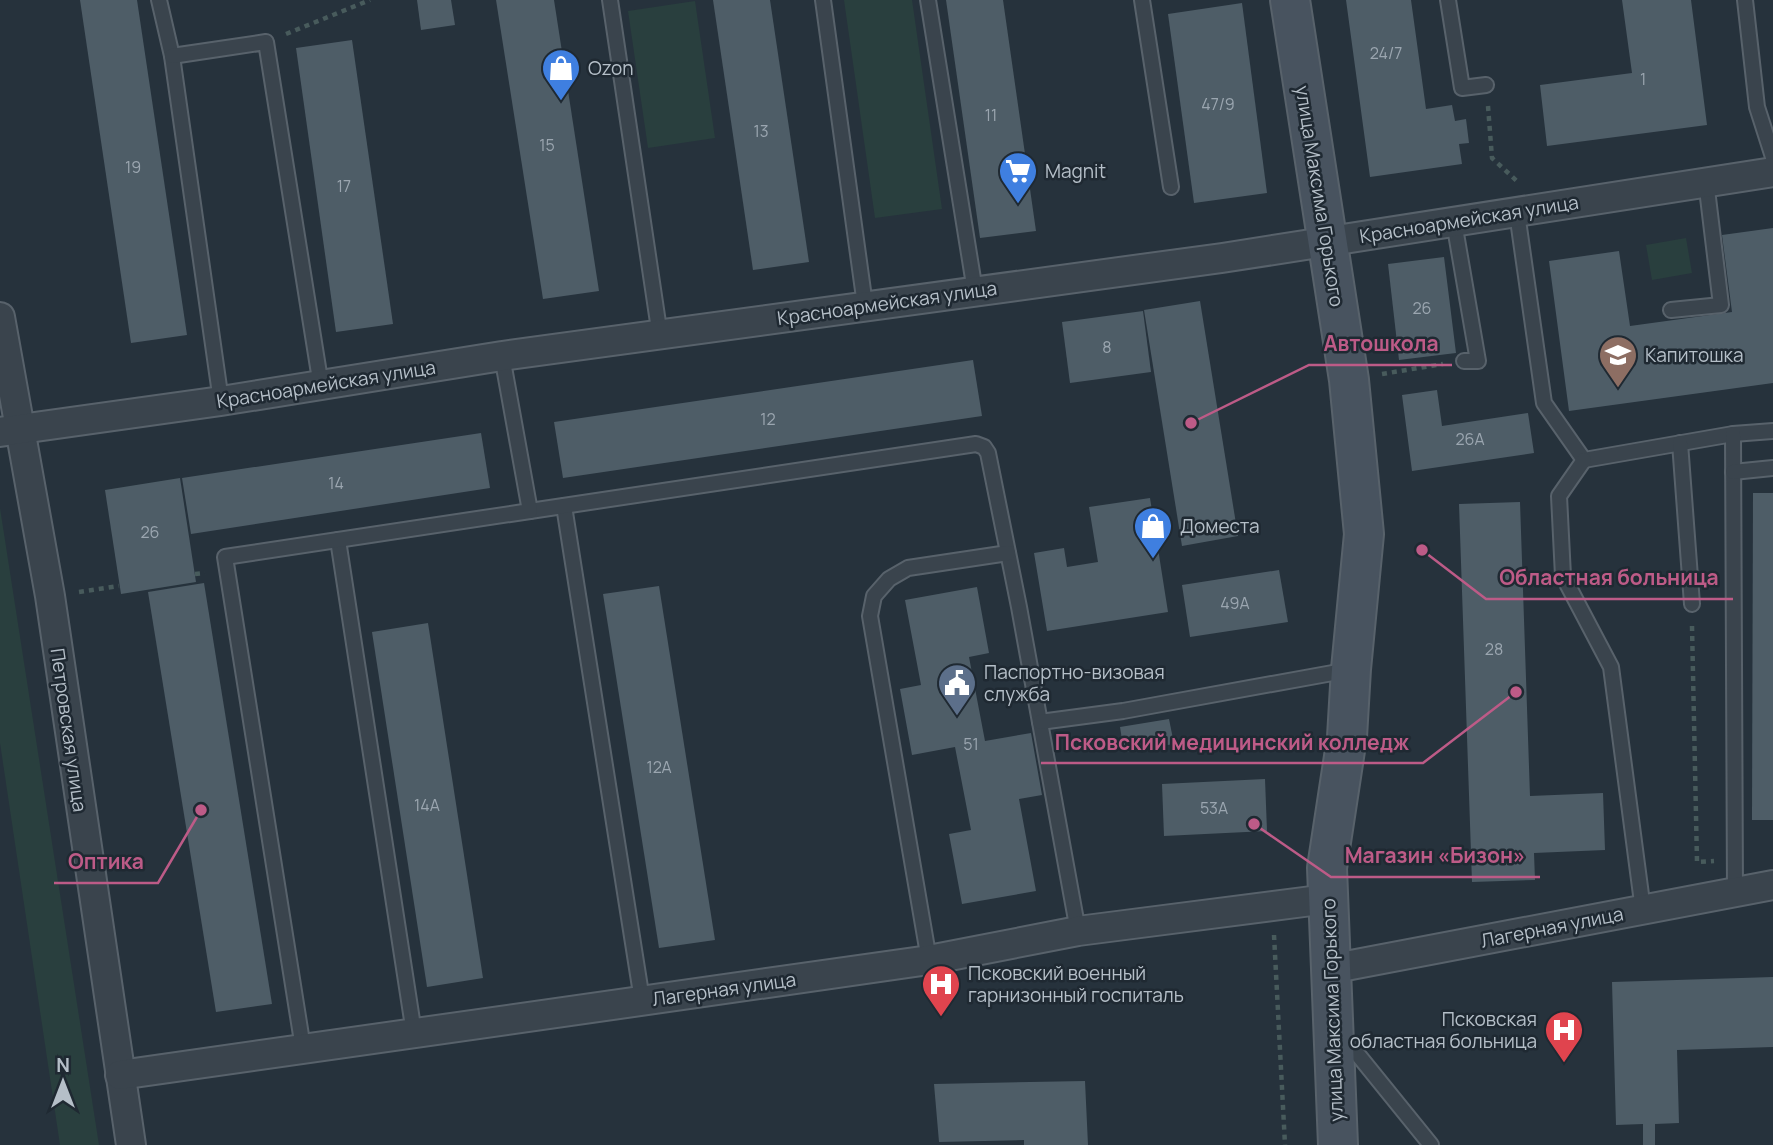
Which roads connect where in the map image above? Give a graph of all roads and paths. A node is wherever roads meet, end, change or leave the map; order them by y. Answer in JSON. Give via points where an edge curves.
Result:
{"nodes":[{"id":1,"x":159,"y":0,"type":"edge"},
{"id":2,"x":370,"y":0,"type":"edge"},
{"id":3,"x":610,"y":0,"type":"edge"},
{"id":4,"x":823,"y":0,"type":"edge"},
{"id":5,"x":928,"y":0,"type":"edge"},
{"id":6,"x":1142,"y":0,"type":"edge"},
{"id":7,"x":1290,"y":0,"type":"edge"},
{"id":8,"x":1448,"y":0,"type":"edge"},
{"id":9,"x":1745,"y":0,"type":"edge"},
{"id":10,"x":265,"y":42,"type":"junction"},
{"id":11,"x":172,"y":56,"type":"junction"},
{"id":12,"x":1486,"y":85,"type":"joint"},
{"id":13,"x":1773,"y":157,"type":"edge"},
{"id":14,"x":1773,"y":172,"type":"edge"},
{"id":15,"x":1706,"y":181,"type":"junction"},
{"id":16,"x":1171,"y":187,"type":"dead end"},
{"id":17,"x":1546,"y":207,"type":"junction"},
{"id":18,"x":1517,"y":213,"type":"junction"},
{"id":19,"x":1454,"y":222,"type":"junction"},
{"id":20,"x":1327,"y":242,"type":"junction"},
{"id":21,"x":975,"y":291,"type":"junction"},
{"id":22,"x":865,"y":305,"type":"junction"},
{"id":23,"x":1671,"y":310,"type":"dead end"},
{"id":24,"x":0,"y":317,"type":"edge"},
{"id":25,"x":660,"y":336,"type":"junction"},
{"id":26,"x":502,"y":356,"type":"junction"},
{"id":27,"x":1464,"y":361,"type":"joint"},
{"id":28,"x":1349,"y":380,"type":"junction"},
{"id":29,"x":321,"y":386,"type":"junction"},
{"id":30,"x":221,"y":401,"type":"junction"},
{"id":31,"x":9,"y":431,"type":"edge"},
{"id":32,"x":1773,"y":431,"type":"edge"},
{"id":33,"x":1733,"y":435,"type":"junction"},
{"id":34,"x":1680,"y":443,"type":"junction"},
{"id":35,"x":1584,"y":460,"type":"junction"},
{"id":36,"x":1773,"y":467,"type":"edge"},
{"id":37,"x":1734,"y":472,"type":"junction"},
{"id":38,"x":564,"y":506,"type":"junction"},
{"id":39,"x":530,"y":511,"type":"junction"},
{"id":40,"x":338,"y":540,"type":"junction"},
{"id":41,"x":1008,"y":553,"type":"junction"},
{"id":42,"x":119,"y":586,"type":"dead end"},
{"id":43,"x":50,"y":596,"type":"junction"},
{"id":44,"x":1692,"y":604,"type":"joint"},
{"id":45,"x":1351,"y":669,"type":"junction"},
{"id":46,"x":1040,"y":722,"type":"junction"},
{"id":47,"x":1697,"y":862,"type":"dead end"},
{"id":48,"x":1773,"y":885,"type":"edge"},
{"id":49,"x":1735,"y":892,"type":"junction"},
{"id":50,"x":1327,"y":899,"type":"junction"},
{"id":51,"x":1272,"y":906,"type":"junction"},
{"id":52,"x":1643,"y":910,"type":"junction"},
{"id":53,"x":1077,"y":931,"type":"junction"},
{"id":54,"x":929,"y":960,"type":"junction"},
{"id":55,"x":1330,"y":969,"type":"junction"},
{"id":56,"x":642,"y":1000,"type":"junction"},
{"id":57,"x":1332,"y":1023,"type":"junction"},
{"id":58,"x":414,"y":1033,"type":"junction"},
{"id":59,"x":303,"y":1048,"type":"junction"},
{"id":60,"x":120,"y":1075,"type":"junction"},
{"id":61,"x":131,"y":1145,"type":"edge"},
{"id":62,"x":1285,"y":1145,"type":"edge"},
{"id":63,"x":1338,"y":1145,"type":"edge"},
{"id":64,"x":1431,"y":1145,"type":"edge"}],
"edges":[{"from":1,"to":11,"type":"lane"},
{"from":2,"to":10,"type":"path"},
{"from":3,"to":25,"type":"lane"},
{"from":4,"to":22,"type":"lane"},
{"from":5,"to":21,"type":"lane"},
{"from":6,"to":16,"type":"lane"},
{"from":7,"to":20,"type":"main road","name":"улица Максима Горького"},
{"from":8,"to":12,"type":"lane","via":[[1462,88]]},
{"from":9,"to":13,"type":"lane","via":[[1757,107]]},
{"from":10,"to":11,"type":"lane"},
{"from":10,"to":29,"type":"lane"},
{"from":11,"to":30,"type":"lane"},
{"from":12,"to":17,"type":"path","via":[[1492,158]]},
{"from":14,"to":15,"type":"street","name":"Красноармейская улица"},
{"from":15,"to":17,"type":"street","name":"Красноармейская улица"},
{"from":15,"to":23,"type":"lane","via":[[1720,305]]},
{"from":17,"to":18,"type":"street","name":"Красноармейская улица"},
{"from":18,"to":19,"type":"street","name":"Красноармейская улица"},
{"from":18,"to":35,"type":"lane","via":[[1544,403]]},
{"from":19,"to":20,"type":"street","name":"Красноармейская улица"},
{"from":19,"to":27,"type":"lane","via":[[1478,361]]},
{"from":20,"to":21,"type":"street","name":"Красноармейская улица"},
{"from":20,"to":28,"type":"main road","name":"улица Максима Горького"},
{"from":21,"to":22,"type":"street","name":"Красноармейская улица"},
{"from":22,"to":25,"type":"street","name":"Красноармейская улица"},
{"from":24,"to":31,"type":"street","name":"Петровская улица"},
{"from":25,"to":26,"type":"street","name":"Красноармейская улица"},
{"from":26,"to":29,"type":"street","name":"Красноармейская улица"},
{"from":26,"to":39,"type":"lane"},
{"from":27,"to":28,"type":"path"},
{"from":28,"to":45,"type":"main road","name":"улица Максима Горького","via":[[1364,534]]},
{"from":29,"to":30,"type":"street","name":"Красноармейская улица"},
{"from":30,"to":31,"type":"street","name":"Красноармейская улица"},
{"from":31,"to":43,"type":"street","name":"Петровская улица"},
{"from":32,"to":33,"type":"lane"},
{"from":33,"to":34,"type":"lane"},
{"from":33,"to":37,"type":"lane"},
{"from":34,"to":35,"type":"lane"},
{"from":34,"to":44,"type":"lane"},
{"from":35,"to":52,"type":"lane","via":[[1559,496],[1563,576],[1611,667]]},
{"from":36,"to":37,"type":"lane"},
{"from":37,"to":49,"type":"lane"},
{"from":38,"to":39,"type":"lane"},
{"from":38,"to":41,"type":"lane","via":[[976,444],[988,453]]},
{"from":38,"to":56,"type":"lane"},
{"from":39,"to":40,"type":"lane"},
{"from":40,"to":58,"type":"lane"},
{"from":40,"to":59,"type":"lane","via":[[225,557]]},
{"from":41,"to":46,"type":"lane"},
{"from":41,"to":54,"type":"lane","via":[[908,568],[889,579],[874,596],[870,616]]},
{"from":42,"to":43,"type":"path"},
{"from":43,"to":60,"type":"street","name":"Петровская улица"},
{"from":44,"to":47,"type":"path"},
{"from":45,"to":46,"type":"lane"},
{"from":45,"to":50,"type":"main road","name":"улица Максима Горького"},
{"from":46,"to":53,"type":"lane"},
{"from":48,"to":49,"type":"street","name":"Лагерная улица"},
{"from":49,"to":52,"type":"street","name":"Лагерная улица"},
{"from":50,"to":51,"type":"street","name":"Лагерная улица"},
{"from":50,"to":55,"type":"main road","name":"улица Максима Горького"},
{"from":51,"to":53,"type":"street","name":"Лагерная улица"},
{"from":51,"to":62,"type":"path"},
{"from":52,"to":55,"type":"street","name":"Лагерная улица"},
{"from":53,"to":54,"type":"street","name":"Лагерная улица"},
{"from":54,"to":56,"type":"street","name":"Лагерная улица"},
{"from":55,"to":57,"type":"main road","name":"улица Максима Горького"},
{"from":56,"to":58,"type":"street","name":"Лагерная улица"},
{"from":57,"to":63,"type":"main road","name":"улица Максима Горького"},
{"from":57,"to":64,"type":"lane"},
{"from":58,"to":59,"type":"street","name":"Лагерная улица"},
{"from":59,"to":60,"type":"street","name":"Лагерная улица"},
{"from":60,"to":61,"type":"street","name":"Петровская улица"}]}
